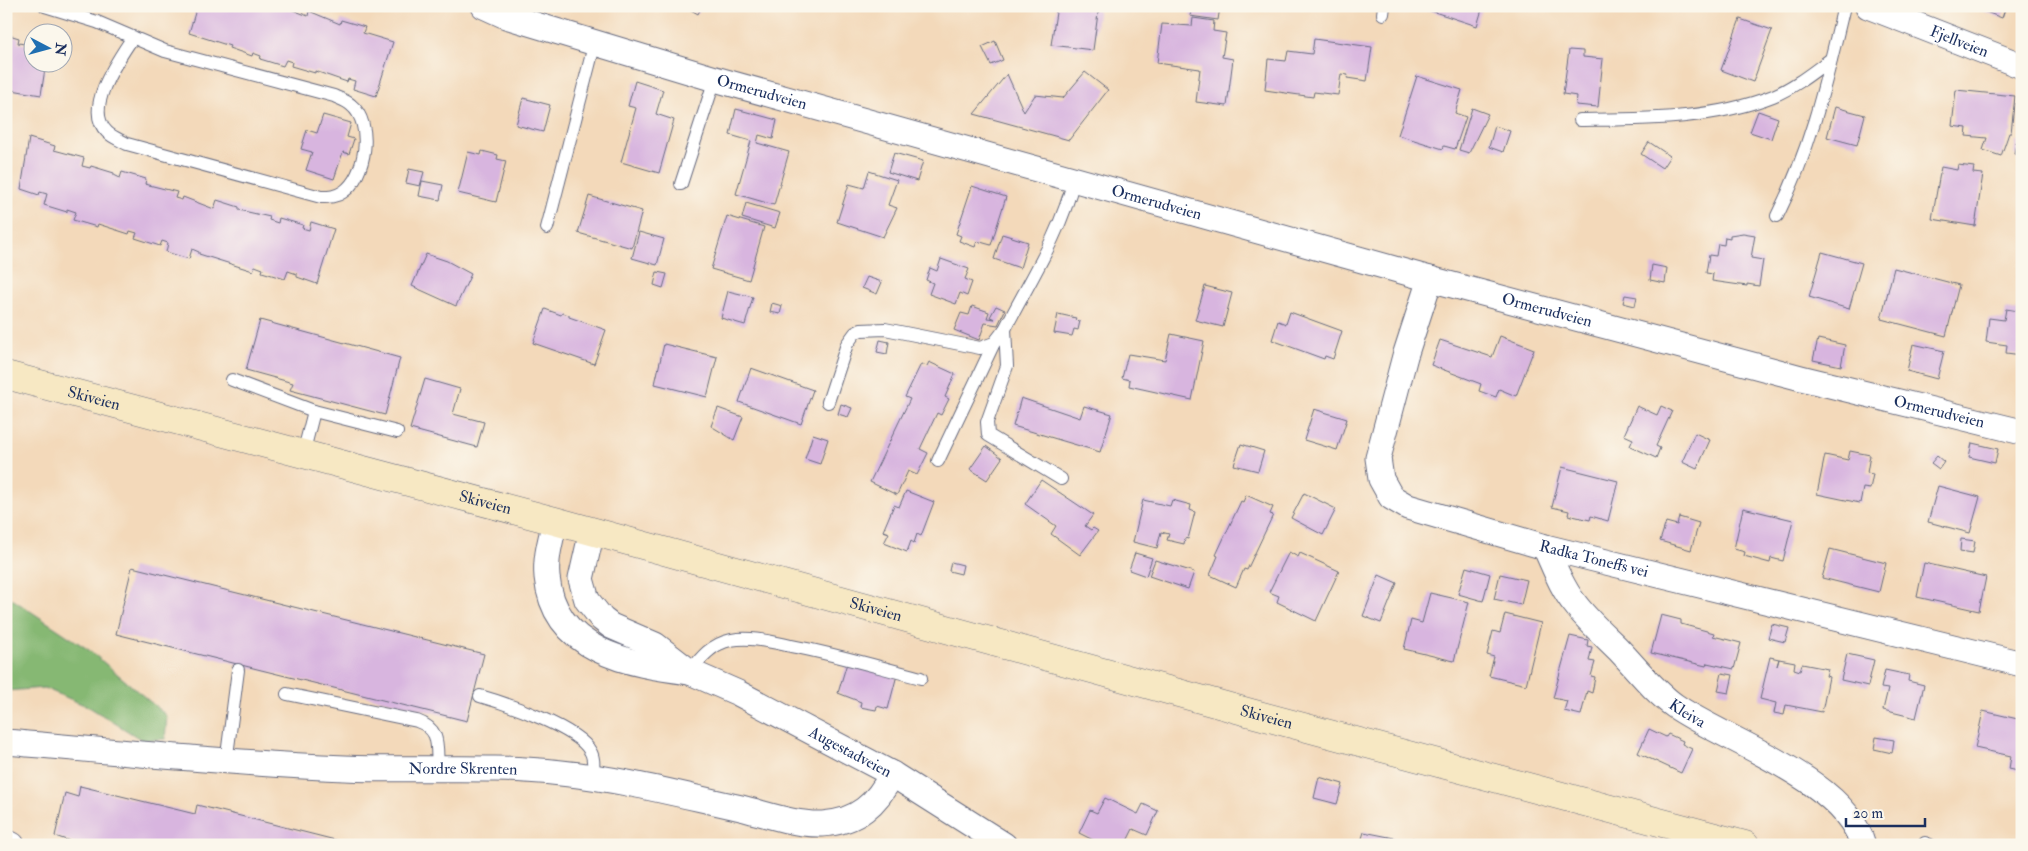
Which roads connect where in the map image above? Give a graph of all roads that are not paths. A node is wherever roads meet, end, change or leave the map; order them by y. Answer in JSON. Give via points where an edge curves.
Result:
{"nodes":[{"id":1,"x":45,"y":6,"type":"edge"},
{"id":2,"x":484,"y":6,"type":"edge"},
{"id":3,"x":1844,"y":6,"type":"edge"},
{"id":4,"x":1868,"y":6,"type":"edge"},
{"id":5,"x":134,"y":37,"type":"junction"},
{"id":6,"x":595,"y":42,"type":"junction"},
{"id":7,"x":1832,"y":59,"type":"junction"},
{"id":8,"x":2022,"y":66,"type":"edge"},
{"id":9,"x":715,"y":79,"type":"junction"},
{"id":10,"x":1580,"y":120,"type":"dead end"},
{"id":11,"x":1074,"y":179,"type":"junction"},
{"id":12,"x":681,"y":184,"type":"dead end"},
{"id":13,"x":1777,"y":216,"type":"dead end"},
{"id":14,"x":548,"y":228,"type":"dead end"},
{"id":15,"x":1430,"y":280,"type":"junction"},
{"id":16,"x":1005,"y":330,"type":"junction"},
{"id":17,"x":994,"y":343,"type":"junction"},
{"id":18,"x":6,"y":375,"type":"edge"},
{"id":19,"x":232,"y":380,"type":"dead end"},
{"id":20,"x":828,"y":402,"type":"dead end"},
{"id":21,"x":314,"y":411,"type":"junction"},
{"id":22,"x":397,"y":432,"type":"dead end"},
{"id":23,"x":2022,"y":432,"type":"edge"},
{"id":24,"x":303,"y":454,"type":"junction"},
{"id":25,"x":938,"y":461,"type":"dead end"},
{"id":26,"x":1061,"y":479,"type":"dead end"},
{"id":27,"x":555,"y":520,"type":"junction"},
{"id":28,"x":592,"y":531,"type":"junction"},
{"id":29,"x":1545,"y":547,"type":"junction"},
{"id":30,"x":2022,"y":664,"type":"edge"},
{"id":31,"x":238,"y":670,"type":"dead end"},
{"id":32,"x":690,"y":672,"type":"junction"},
{"id":33,"x":921,"y":678,"type":"dead end"},
{"id":34,"x":287,"y":694,"type":"dead end"},
{"id":35,"x":480,"y":696,"type":"dead end"},
{"id":36,"x":6,"y":742,"type":"edge"},
{"id":37,"x":226,"y":762,"type":"junction"},
{"id":38,"x":438,"y":770,"type":"junction"},
{"id":39,"x":892,"y":774,"type":"junction"},
{"id":40,"x":593,"y":777,"type":"junction"},
{"id":41,"x":6,"y":842,"type":"edge"},
{"id":42,"x":12,"y":845,"type":"edge"},
{"id":43,"x":1004,"y":845,"type":"edge"},
{"id":44,"x":1745,"y":845,"type":"edge"},
{"id":45,"x":1862,"y":845,"type":"edge"}],
"edges":[{"from":1,"to":5,"type":"lane"},
{"from":2,"to":6,"type":"street","name":"Ormerudveien","via":[[506,16]]},
{"from":3,"to":7,"type":"lane"},
{"from":4,"to":8,"type":"street","name":"Fjellveien"},
{"from":5,"to":5,"type":"lane","via":[[116,63],[102,93],[98,109],[106,131],[127,144],[321,197],[334,197],[345,191],[357,177],[364,156],[364,136],[361,120],[352,106],[334,96],[165,51]]},
{"from":6,"to":9,"type":"street","name":"Ormerudveien"},
{"from":6,"to":14,"type":"lane"},
{"from":7,"to":10,"type":"lane","via":[[1774,96],[1728,109],[1686,116]]},
{"from":7,"to":13,"type":"lane","via":[[1811,136],[1796,178]]},
{"from":9,"to":11,"type":"street","name":"Ormerudveien"},
{"from":9,"to":12,"type":"lane"},
{"from":11,"to":15,"type":"street","name":"Ormerudveien"},
{"from":11,"to":16,"type":"lane","via":[[1058,228]]},
{"from":15,"to":23,"type":"street","name":"Ormerudveien","via":[[1792,376]]},
{"from":15,"to":29,"type":"street","name":"Radka Toneffs vei","via":[[1405,356],[1378,458],[1381,479],[1391,497],[1408,506]]},
{"from":16,"to":17,"type":"lane"},
{"from":16,"to":26,"type":"lane","via":[[1006,366],[987,422],[988,435]]},
{"from":17,"to":20,"type":"lane","via":[[980,348],[885,329],[861,330],[847,344]]},
{"from":17,"to":25,"type":"lane"},
{"from":18,"to":24,"type":"main road","name":"Skiveien"},
{"from":19,"to":21,"type":"lane"},
{"from":21,"to":22,"type":"lane"},
{"from":21,"to":24,"type":"lane"},
{"from":24,"to":27,"type":"main road","name":"Skiveien"},
{"from":27,"to":28,"type":"main road","name":"Skiveien"},
{"from":27,"to":32,"type":"street","name":"Augestadveien","via":[[547,577],[551,595],[565,623],[586,643],[601,651],[651,668]]},
{"from":28,"to":32,"type":"street","name":"Augestadveien","via":[[581,579],[586,600],[611,626],[655,645]]},
{"from":28,"to":44,"type":"main road","name":"Skiveien","via":[[1260,716]]},
{"from":29,"to":30,"type":"street","name":"Radka Toneffs vei"},
{"from":29,"to":45,"type":"street","name":"Kleiva","via":[[1575,604],[1674,706],[1800,776],[1852,820]]},
{"from":31,"to":37,"type":"lane"},
{"from":32,"to":33,"type":"lane","via":[[704,654],[716,646],[741,639],[823,652]]},
{"from":32,"to":39,"type":"street","name":"Augestadveien","via":[[738,693]]},
{"from":34,"to":38,"type":"lane","via":[[417,720],[428,725],[436,735]]},
{"from":35,"to":40,"type":"lane","via":[[558,726],[584,742],[593,756]]},
{"from":36,"to":37,"type":"street","name":"Nordre Skrenten"},
{"from":37,"to":38,"type":"street","name":"Nordre Skrenten"},
{"from":38,"to":40,"type":"street","name":"Nordre Skrenten","via":[[533,770]]},
{"from":39,"to":40,"type":"street","name":"Nordre Skrenten","via":[[882,794],[869,806],[846,818],[822,824]]},
{"from":39,"to":43,"type":"street","name":"Augestadveien"},
{"from":41,"to":42,"type":"street"}]}
